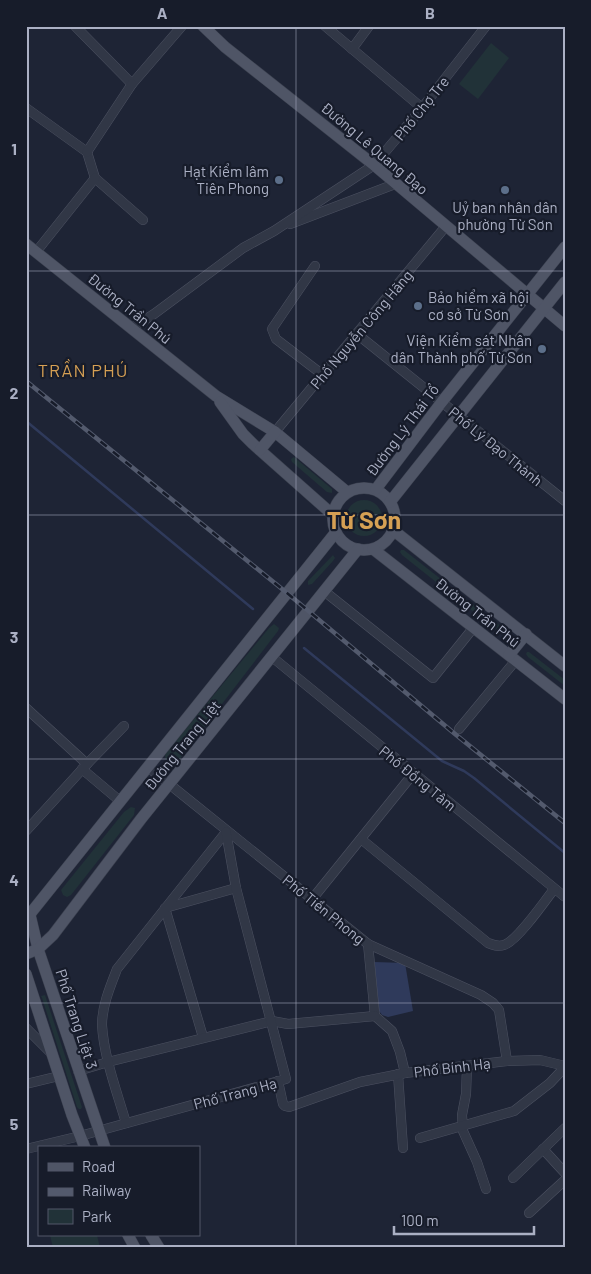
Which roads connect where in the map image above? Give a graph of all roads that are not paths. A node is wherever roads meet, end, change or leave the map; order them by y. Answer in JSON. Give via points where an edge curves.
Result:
{"nodes":[{"id":1,"x":75,"y":26,"type":"edge"},
{"id":2,"x":182,"y":26,"type":"edge"},
{"id":3,"x":203,"y":26,"type":"edge"},
{"id":4,"x":325,"y":26,"type":"edge"},
{"id":5,"x":369,"y":26,"type":"edge"},
{"id":6,"x":486,"y":26,"type":"edge"},
{"id":7,"x":352,"y":49,"type":"junction"},
{"id":8,"x":132,"y":84,"type":"junction"},
{"id":9,"x":26,"y":108,"type":"edge"},
{"id":10,"x":422,"y":108,"type":"junction"},
{"id":11,"x":87,"y":152,"type":"junction"},
{"id":12,"x":374,"y":165,"type":"junction"},
{"id":13,"x":95,"y":178,"type":"junction"},
{"id":14,"x":395,"y":184,"type":"junction"},
{"id":15,"x":143,"y":220,"type":"dead end"},
{"id":16,"x":446,"y":226,"type":"junction"},
{"id":17,"x":274,"y":231,"type":"junction"},
{"id":18,"x":26,"y":244,"type":"edge"},
{"id":19,"x":565,"y":247,"type":"edge"},
{"id":20,"x":36,"y":252,"type":"junction"},
{"id":21,"x":315,"y":266,"type":"dead end"},
{"id":22,"x":565,"y":282,"type":"edge"},
{"id":23,"x":526,"y":295,"type":"junction"},
{"id":24,"x":544,"y":310,"type":"junction"},
{"id":25,"x":565,"y":326,"type":"edge"},
{"id":26,"x":132,"y":328,"type":"junction"},
{"id":27,"x":357,"y":334,"type":"junction"},
{"id":28,"x":323,"y":376,"type":"junction"},
{"id":29,"x":216,"y":396,"type":"junction"},
{"id":30,"x":441,"y":403,"type":"junction"},
{"id":31,"x":459,"y":417,"type":"junction"},
{"id":32,"x":256,"y":421,"type":"junction"},
{"id":33,"x":275,"y":432,"type":"junction"},
{"id":34,"x":244,"y":434,"type":"junction"},
{"id":35,"x":260,"y":450,"type":"junction"},
{"id":36,"x":376,"y":490,"type":"junction"},
{"id":37,"x":347,"y":492,"type":"junction"},
{"id":38,"x":390,"y":502,"type":"junction"},
{"id":39,"x":565,"y":502,"type":"edge"},
{"id":40,"x":333,"y":515,"type":"junction"},
{"id":41,"x":393,"y":530,"type":"junction"},
{"id":42,"x":336,"y":532,"type":"junction"},
{"id":43,"x":358,"y":549,"type":"junction"},
{"id":44,"x":373,"y":549,"type":"junction"},
{"id":45,"x":324,"y":592,"type":"junction"},
{"id":46,"x":474,"y":627,"type":"junction"},
{"id":47,"x":526,"y":634,"type":"junction"},
{"id":48,"x":272,"y":657,"type":"junction"},
{"id":49,"x":513,"y":658,"type":"junction"},
{"id":50,"x":565,"y":666,"type":"edge"},
{"id":51,"x":565,"y":700,"type":"edge"},
{"id":52,"x":26,"y":708,"type":"edge"},
{"id":53,"x":124,"y":726,"type":"dead end"},
{"id":54,"x":459,"y":729,"type":"dead end"},
{"id":55,"x":84,"y":767,"type":"junction"},
{"id":56,"x":148,"y":767,"type":"junction"},
{"id":57,"x":413,"y":774,"type":"junction"},
{"id":58,"x":170,"y":784,"type":"junction"},
{"id":59,"x":120,"y":801,"type":"junction"},
{"id":60,"x":26,"y":831,"type":"edge"},
{"id":61,"x":226,"y":832,"type":"junction"},
{"id":62,"x":361,"y":838,"type":"junction"},
{"id":63,"x":236,"y":888,"type":"junction"},
{"id":64,"x":554,"y":889,"type":"junction"},
{"id":65,"x":565,"y":897,"type":"edge"},
{"id":66,"x":313,"y":898,"type":"junction"},
{"id":67,"x":165,"y":908,"type":"junction"},
{"id":68,"x":28,"y":913,"type":"edge"},
{"id":69,"x":26,"y":933,"type":"edge"},
{"id":70,"x":368,"y":944,"type":"junction"},
{"id":71,"x":38,"y":949,"type":"junction"},
{"id":72,"x":26,"y":954,"type":"edge"},
{"id":73,"x":26,"y":974,"type":"edge"},
{"id":74,"x":375,"y":1016,"type":"junction"},
{"id":75,"x":272,"y":1021,"type":"junction"},
{"id":76,"x":26,"y":1028,"type":"edge"},
{"id":77,"x":203,"y":1037,"type":"junction"},
{"id":78,"x":52,"y":1054,"type":"junction"},
{"id":79,"x":507,"y":1061,"type":"junction"},
{"id":80,"x":108,"y":1062,"type":"junction"},
{"id":81,"x":565,"y":1066,"type":"edge"},
{"id":82,"x":468,"y":1067,"type":"junction"},
{"id":83,"x":78,"y":1072,"type":"junction"},
{"id":84,"x":401,"y":1074,"type":"junction"},
{"id":85,"x":59,"y":1076,"type":"junction"},
{"id":86,"x":278,"y":1082,"type":"junction"},
{"id":87,"x":26,"y":1084,"type":"edge"},
{"id":88,"x":126,"y":1123,"type":"junction"},
{"id":89,"x":463,"y":1126,"type":"junction"},
{"id":90,"x":565,"y":1128,"type":"edge"},
{"id":91,"x":98,"y":1132,"type":"junction"},
{"id":92,"x":80,"y":1136,"type":"junction"},
{"id":93,"x":420,"y":1138,"type":"dead end"},
{"id":94,"x":38,"y":1146,"type":"edge"},
{"id":95,"x":84,"y":1146,"type":"edge"},
{"id":96,"x":104,"y":1146,"type":"edge"},
{"id":97,"x":403,"y":1148,"type":"dead end"},
{"id":98,"x":543,"y":1149,"type":"junction"},
{"id":99,"x":565,"y":1173,"type":"edge"},
{"id":100,"x":512,"y":1178,"type":"dead end"},
{"id":101,"x":565,"y":1180,"type":"edge"},
{"id":102,"x":486,"y":1188,"type":"dead end"},
{"id":103,"x":529,"y":1213,"type":"dead end"},
{"id":104,"x":128,"y":1236,"type":"edge"},
{"id":105,"x":152,"y":1236,"type":"edge"},
{"id":106,"x":135,"y":1248,"type":"edge"},
{"id":107,"x":159,"y":1248,"type":"edge"}],
"edges":[{"from":1,"to":8,"type":"street"},
{"from":2,"to":8,"type":"street"},
{"from":3,"to":12,"type":"main road","name":"Đường Lê Quang Đạo"},
{"from":4,"to":7,"type":"street"},
{"from":5,"to":7,"type":"street"},
{"from":6,"to":10,"type":"street","name":"Phố Chợ Tre"},
{"from":7,"to":10,"type":"street"},
{"from":8,"to":11,"type":"street"},
{"from":9,"to":11,"type":"street"},
{"from":10,"to":12,"type":"street","name":"Phố Chợ Tre"},
{"from":11,"to":13,"type":"street"},
{"from":12,"to":14,"type":"main road","name":"Đường Lê Quang Đạo"},
{"from":12,"to":17,"type":"street","name":"Phố Chợ Tre"},
{"from":13,"to":15,"type":"street"},
{"from":13,"to":20,"type":"street"},
{"from":14,"to":16,"type":"main road","name":"Đường Lê Quang Đạo"},
{"from":14,"to":17,"type":"street","name":"Phố Chợ Tre"},
{"from":16,"to":23,"type":"main road","name":"Đường Lê Quang Đạo"},
{"from":16,"to":27,"type":"street","name":"Phố Nguyễn Công Hãng"},
{"from":17,"to":26,"type":"street","name":"Phố Chợ Tre","via":[[243,248]]},
{"from":18,"to":20,"type":"main road","name":"Đường Trần Phú"},
{"from":19,"to":23,"type":"main road","name":"Đường Lý Thái Tổ"},
{"from":20,"to":26,"type":"main road","name":"Đường Trần Phú"},
{"from":21,"to":28,"type":"street","via":[[272,330],[276,339]]},
{"from":22,"to":24,"type":"main road"},
{"from":23,"to":24,"type":"main road","name":"Đường Lê Quang Đạo"},
{"from":23,"to":30,"type":"main road","name":"Đường Lý Thái Tổ"},
{"from":24,"to":25,"type":"main road"},
{"from":24,"to":31,"type":"main road"},
{"from":26,"to":29,"type":"main road","name":"Đường Trần Phú"},
{"from":27,"to":28,"type":"street","name":"Phố Nguyễn Công Hãng"},
{"from":27,"to":30,"type":"street","name":"Phố Lý Đạo Thành"},
{"from":28,"to":33,"type":"street","name":"Phố Nguyễn Công Hãng"},
{"from":29,"to":32,"type":"main road","name":"Đường Trần Phú"},
{"from":29,"to":34,"type":"main road","name":"Đường Trần Phú"},
{"from":30,"to":31,"type":"street","name":"Phố Lý Đạo Thành"},
{"from":30,"to":36,"type":"main road","name":"Đường Lý Thái Tổ"},
{"from":31,"to":38,"type":"main road"},
{"from":31,"to":39,"type":"street","name":"Phố Lý Đạo Thành"},
{"from":32,"to":33,"type":"main road","name":"Đường Trần Phú"},
{"from":32,"to":34,"type":"main road"},
{"from":33,"to":35,"type":"main road"},
{"from":33,"to":37,"type":"main road","name":"Đường Trần Phú"},
{"from":34,"to":35,"type":"main road","name":"Đường Trần Phú"},
{"from":35,"to":40,"type":"main road","name":"Đường Trần Phú"},
{"from":36,"to":37,"type":"main road","via":[[360,488]]},
{"from":36,"to":38,"type":"main road"},
{"from":37,"to":40,"type":"main road"},
{"from":38,"to":41,"type":"main road","via":[[395,516]]},
{"from":40,"to":42,"type":"main road"},
{"from":41,"to":44,"type":"main road","via":[[386,541]]},
{"from":41,"to":47,"type":"main road","name":"Đường Trần Phú"},
{"from":42,"to":43,"type":"main road","via":[[345,543]]},
{"from":42,"to":56,"type":"main road","name":"Đường Trang Liệt"},
{"from":43,"to":44,"type":"main road"},
{"from":43,"to":45,"type":"main road","name":"Đường Trang Liệt"},
{"from":44,"to":46,"type":"main road","name":"Đường Trần Phú"},
{"from":45,"to":46,"type":"street","via":[[433,678]]},
{"from":45,"to":48,"type":"main road","name":"Đường Trang Liệt"},
{"from":46,"to":49,"type":"main road","name":"Đường Trần Phú"},
{"from":47,"to":49,"type":"main road"},
{"from":47,"to":50,"type":"main road","name":"Đường Trần Phú"},
{"from":48,"to":57,"type":"street","name":"Phố Đồng Tâm"},
{"from":48,"to":58,"type":"main road","name":"Đường Trang Liệt"},
{"from":49,"to":51,"type":"main road","name":"Đường Trần Phú"},
{"from":49,"to":54,"type":"street"},
{"from":52,"to":55,"type":"street"},
{"from":53,"to":55,"type":"street"},
{"from":55,"to":59,"type":"street"},
{"from":55,"to":60,"type":"street"},
{"from":56,"to":58,"type":"street","name":"Phố Tiền Phong"},
{"from":56,"to":59,"type":"main road","name":"Đường Trang Liệt"},
{"from":57,"to":62,"type":"street"},
{"from":57,"to":64,"type":"street","name":"Phố Đồng Tâm"},
{"from":58,"to":61,"type":"street","name":"Phố Tiền Phong"},
{"from":58,"to":71,"type":"main road","name":"Đường Trang Liệt","via":[[53,935]]},
{"from":59,"to":68,"type":"main road","name":"Đường Trang Liệt"},
{"from":61,"to":63,"type":"street"},
{"from":61,"to":66,"type":"street","name":"Phố Tiền Phong"},
{"from":61,"to":67,"type":"street"},
{"from":62,"to":64,"type":"street","via":[[495,946],[503,946],[513,939]]},
{"from":62,"to":66,"type":"street"},
{"from":63,"to":67,"type":"street"},
{"from":63,"to":75,"type":"street"},
{"from":64,"to":65,"type":"street","name":"Phố Đồng Tâm"},
{"from":66,"to":70,"type":"street","name":"Phố Tiền Phong"},
{"from":67,"to":77,"type":"street"},
{"from":67,"to":80,"type":"street","via":[[117,969],[107,994],[102,1024]]},
{"from":68,"to":69,"type":"main road"},
{"from":68,"to":71,"type":"main road","name":"Phố Trang Liệt 3"},
{"from":70,"to":74,"type":"street"},
{"from":70,"to":79,"type":"street","name":"Phố Tiền Phong","via":[[493,1003],[499,1010]]},
{"from":71,"to":72,"type":"main road","name":"Đường Trang Liệt"},
{"from":71,"to":83,"type":"main road","name":"Phố Trang Liệt 3"},
{"from":73,"to":78,"type":"main road"},
{"from":74,"to":75,"type":"street","via":[[288,1024]]},
{"from":74,"to":84,"type":"street","name":"Phố Bính Hạ","via":[[392,1031],[400,1052]]},
{"from":75,"to":77,"type":"street"},
{"from":75,"to":86,"type":"street","name":"Phố Trang Hạ","via":[[286,1079]]},
{"from":76,"to":78,"type":"street"},
{"from":77,"to":80,"type":"street"},
{"from":78,"to":85,"type":"main road"},
{"from":79,"to":81,"type":"street","name":"Phố Bính Hạ","via":[[540,1060]]},
{"from":79,"to":82,"type":"street","name":"Phố Bính Hạ"},
{"from":80,"to":83,"type":"street"},
{"from":80,"to":88,"type":"street"},
{"from":81,"to":89,"type":"street","via":[[550,1083],[514,1111]]},
{"from":82,"to":84,"type":"street","name":"Phố Bính Hạ"},
{"from":82,"to":89,"type":"street"},
{"from":83,"to":91,"type":"main road","name":"Phố Trang Liệt 3"},
{"from":84,"to":86,"type":"street","via":[[360,1082],[288,1107],[283,1104]]},
{"from":84,"to":97,"type":"street"},
{"from":85,"to":87,"type":"street"},
{"from":85,"to":92,"type":"main road"},
{"from":86,"to":88,"type":"street","name":"Phố Trang Hạ"},
{"from":88,"to":91,"type":"street","name":"Phố Trang Hạ"},
{"from":89,"to":93,"type":"street"},
{"from":89,"to":102,"type":"street"},
{"from":90,"to":98,"type":"street"},
{"from":91,"to":92,"type":"street","name":"Phố Trang Hạ"},
{"from":91,"to":96,"type":"main road","name":"Phố Trang Liệt 3"},
{"from":92,"to":94,"type":"street","name":"Phố Trang Hạ"},
{"from":92,"to":95,"type":"main road"},
{"from":98,"to":99,"type":"street"},
{"from":98,"to":100,"type":"street"},
{"from":101,"to":103,"type":"street"},
{"from":104,"to":106,"type":"main road"},
{"from":105,"to":107,"type":"main road"}]}
